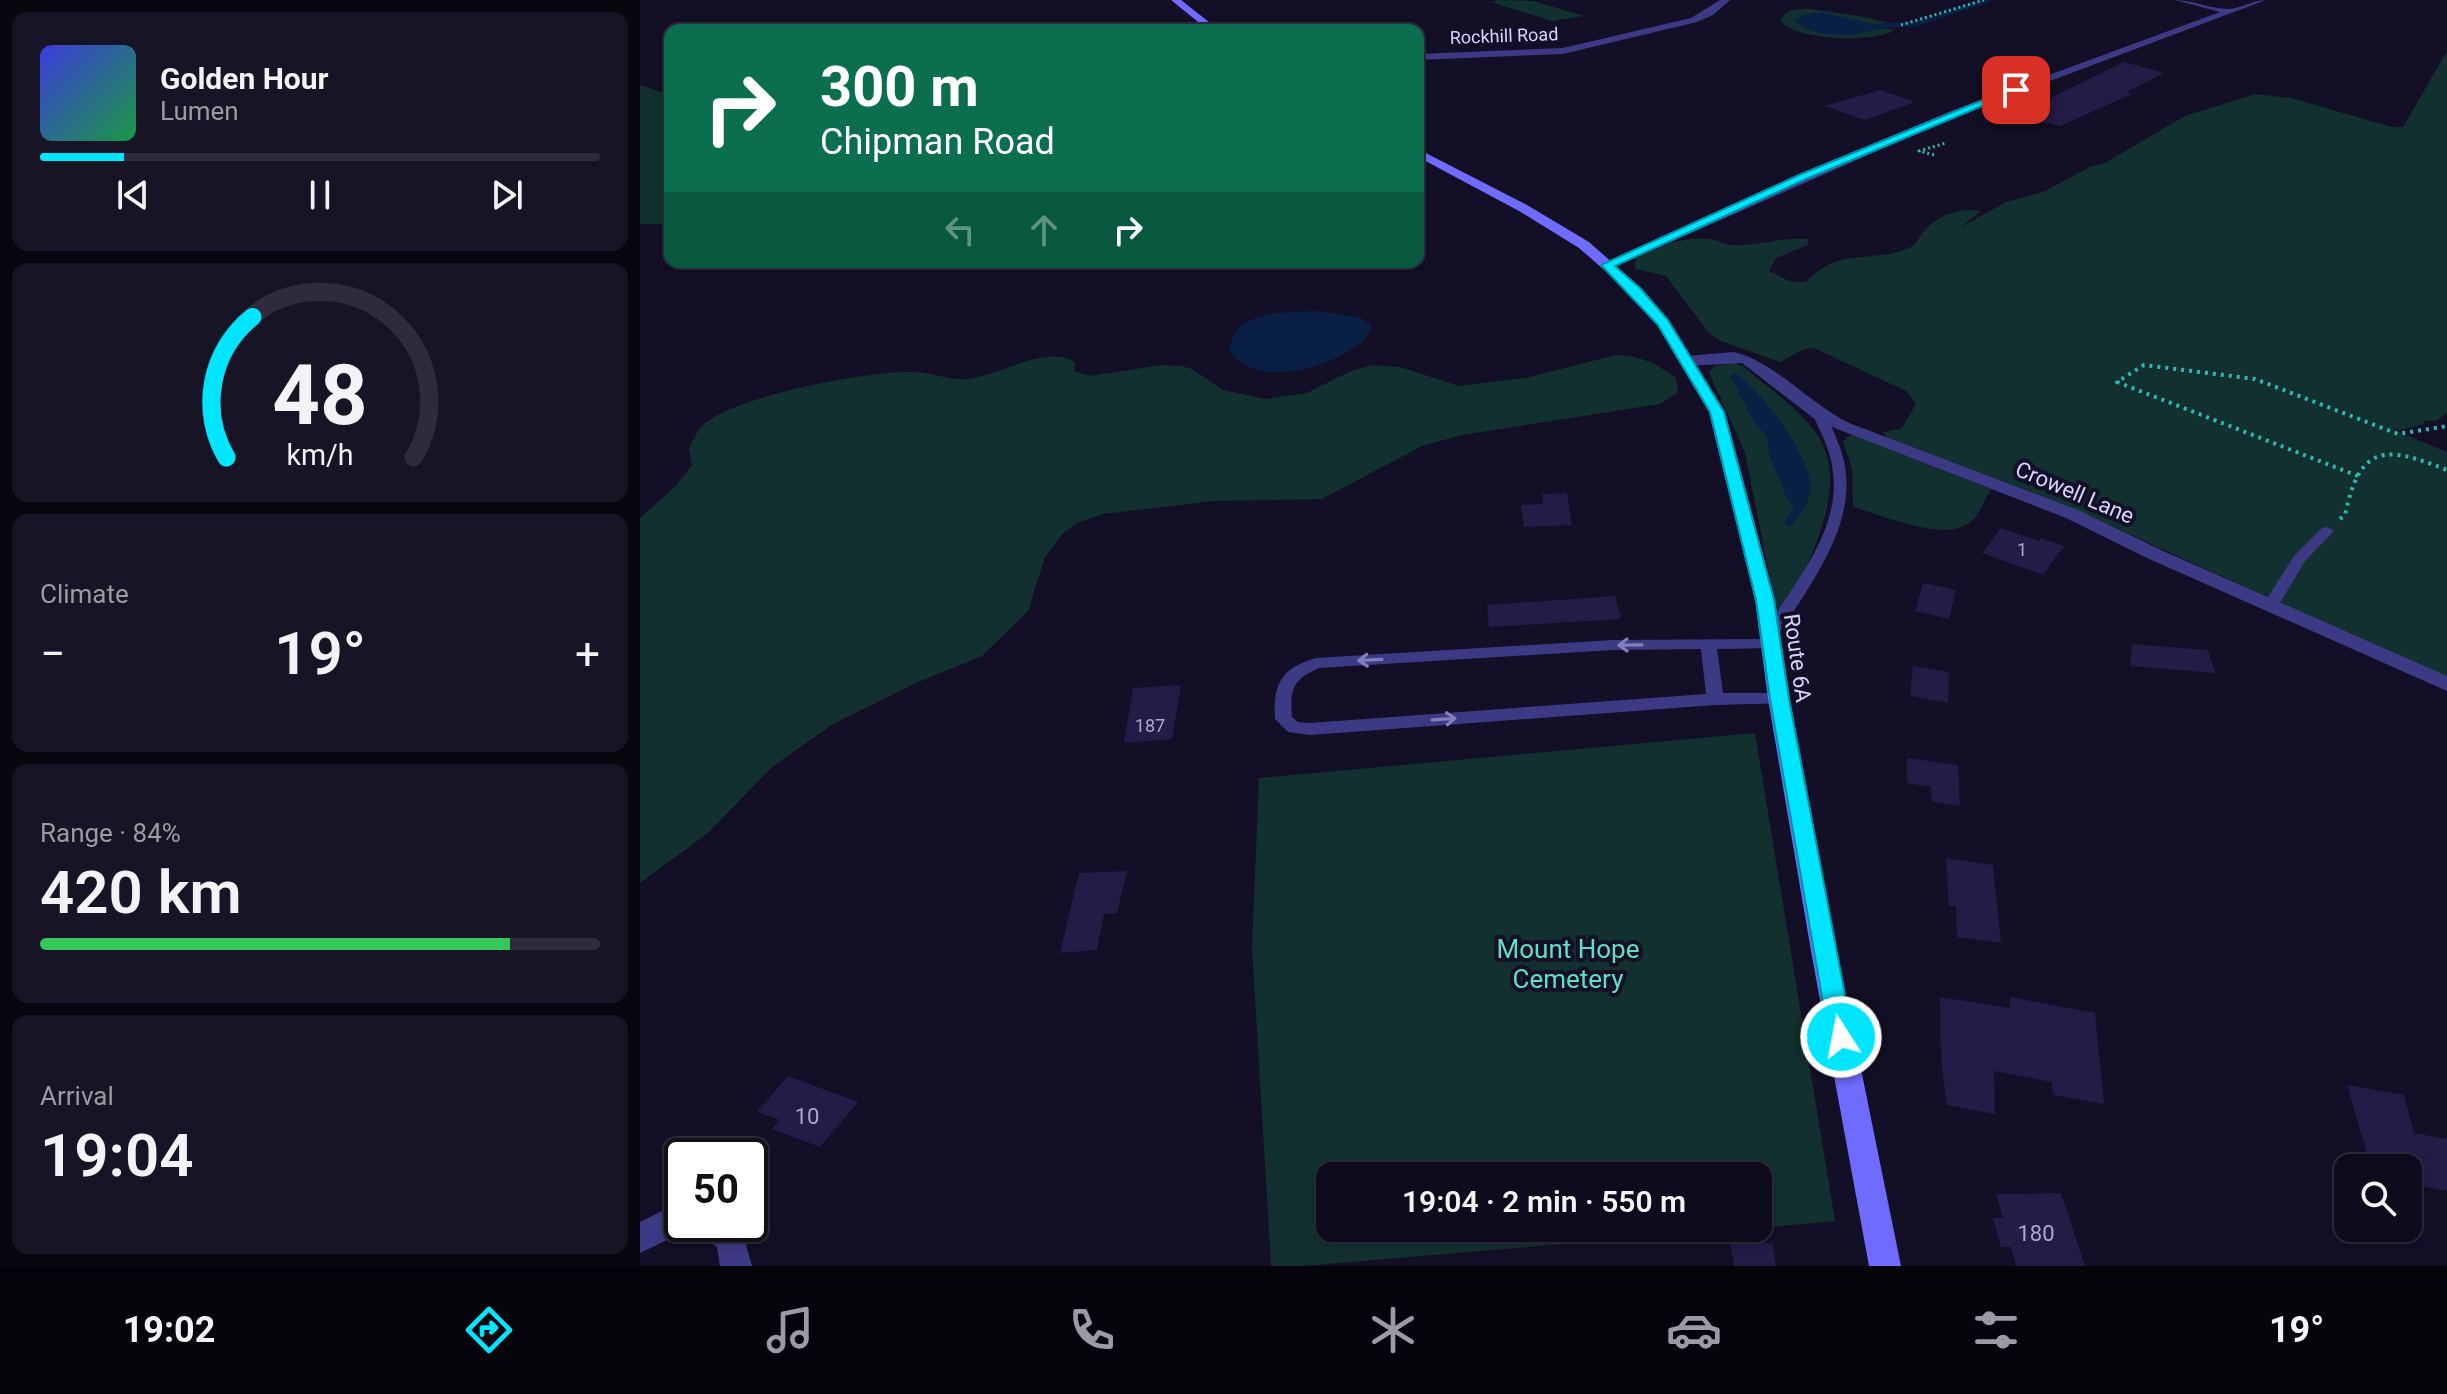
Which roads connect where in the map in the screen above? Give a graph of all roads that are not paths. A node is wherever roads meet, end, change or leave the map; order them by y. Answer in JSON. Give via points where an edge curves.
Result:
{"nodes":[{"id":1,"x":1175,"y":0,"type":"edge"},
{"id":2,"x":1726,"y":0,"type":"edge"},
{"id":3,"x":2179,"y":0,"type":"edge"},
{"id":4,"x":2262,"y":0,"type":"edge"},
{"id":5,"x":2229,"y":12,"type":"junction"},
{"id":6,"x":1206,"y":24,"type":"edge"},
{"id":7,"x":1424,"y":57,"type":"edge"},
{"id":8,"x":1424,"y":155,"type":"edge"},
{"id":9,"x":1607,"y":265,"type":"junction"},
{"id":10,"x":1686,"y":361,"type":"junction"},
{"id":11,"x":1818,"y":414,"type":"junction"},
{"id":12,"x":2327,"y":531,"type":"road end"},
{"id":13,"x":2271,"y":605,"type":"junction"},
{"id":14,"x":1770,"y":639,"type":"junction"},
{"id":15,"x":1708,"y":644,"type":"junction"},
{"id":16,"x":2447,"y":684,"type":"edge"},
{"id":17,"x":1715,"y":699,"type":"junction"},
{"id":18,"x":1779,"y":699,"type":"junction"},
{"id":19,"x":664,"y":1225,"type":"edge"},
{"id":20,"x":640,"y":1238,"type":"edge"},
{"id":21,"x":731,"y":1242,"type":"edge"},
{"id":22,"x":736,"y":1266,"type":"edge"},
{"id":23,"x":1885,"y":1266,"type":"edge"}],
"edges":[{"from":1,"to":6,"type":"main road"},
{"from":2,"to":7,"type":"street","name":"Rockhill Road","via":[[1705,17],[1563,51]]},
{"from":3,"to":5,"type":"street"},
{"from":4,"to":5,"type":"street"},
{"from":5,"to":9,"type":"street","via":[[1908,132]]},
{"from":8,"to":9,"type":"main road","name":"Route 6A","via":[[1523,208]]},
{"from":9,"to":10,"type":"main road","name":"Route 6A","via":[[1663,323]]},
{"from":10,"to":11,"type":"street","name":"Crowell Lane","via":[[1747,360]]},
{"from":10,"to":14,"type":"main road","name":"Route 6A","via":[[1717,412]]},
{"from":11,"to":13,"type":"street","name":"Crowell Lane","via":[[2072,514]]},
{"from":11,"to":14,"type":"lane","via":[[1839,462],[1840,506]]},
{"from":12,"to":13,"type":"lane","via":[[2299,559]]},
{"from":13,"to":16,"type":"street","name":"Crowell Lane"},
{"from":14,"to":15,"type":"lane"},
{"from":14,"to":18,"type":"main road","name":"Route 6A"},
{"from":15,"to":17,"type":"lane"},
{"from":15,"to":17,"type":"lane","one_way":true,"via":[[1316,663],[1289,677],[1281,693],[1284,719],[1294,728],[1310,729]]},
{"from":17,"to":18,"type":"lane"},
{"from":18,"to":23,"type":"main road","name":"Route 6A"},
{"from":19,"to":20,"type":"street"},
{"from":21,"to":22,"type":"street"}]}
